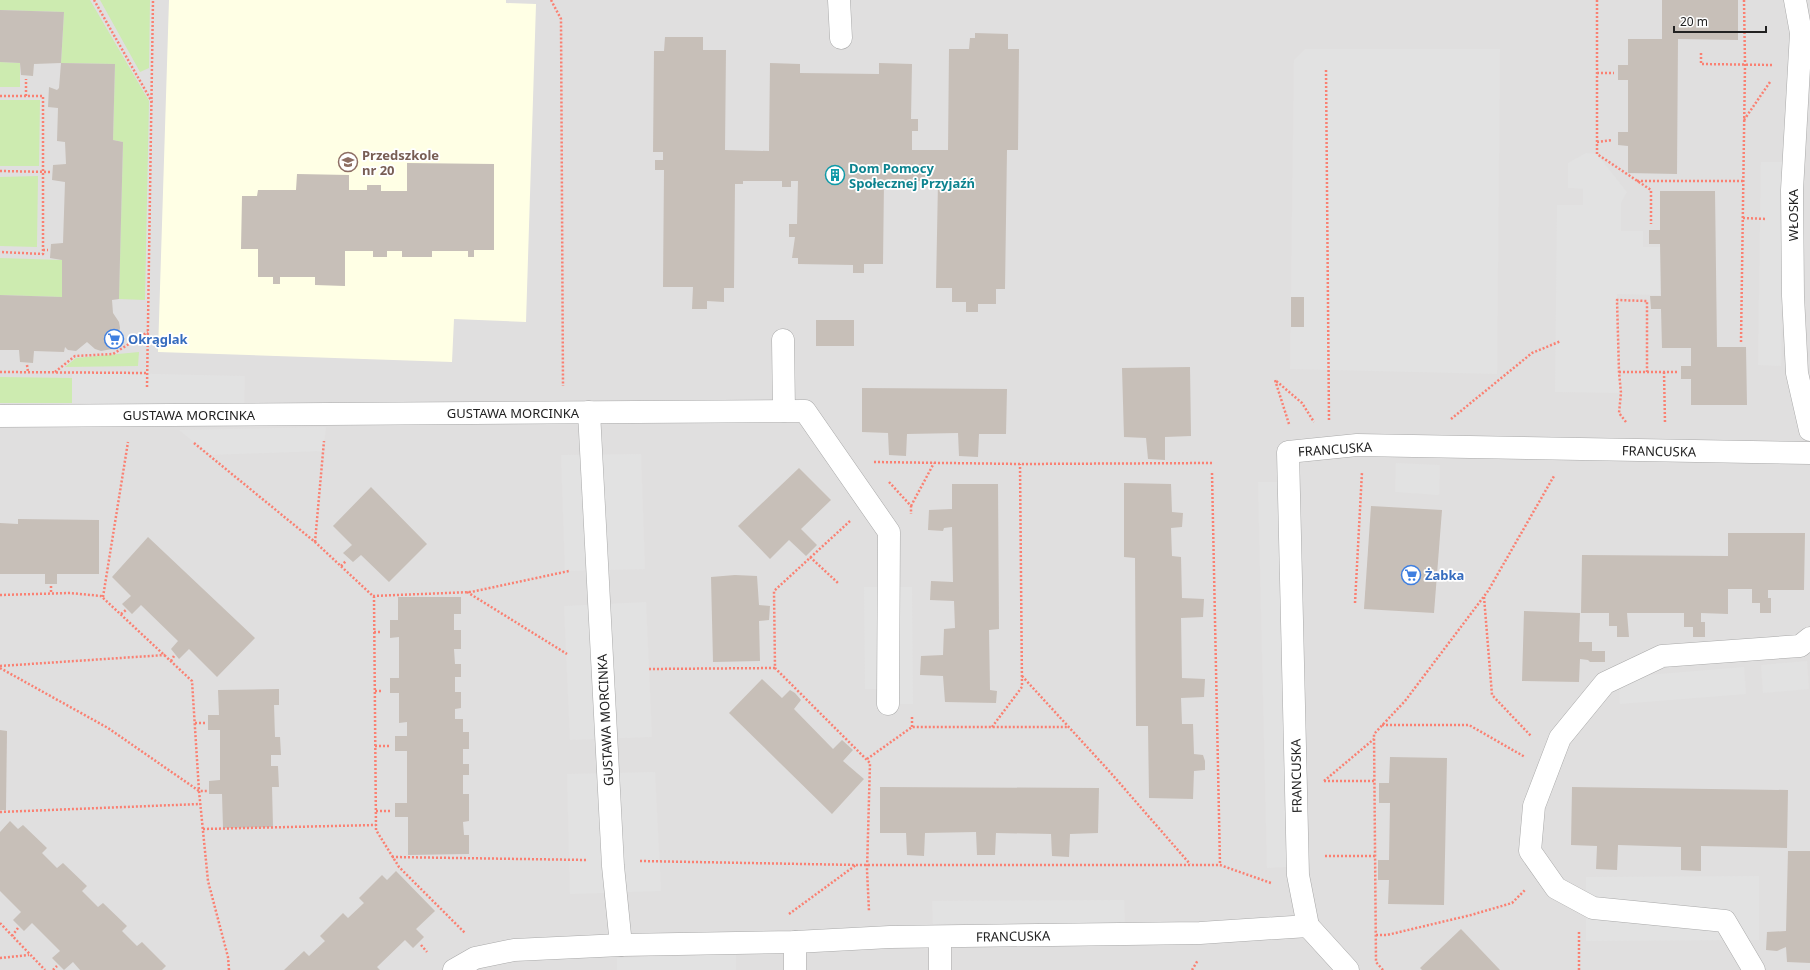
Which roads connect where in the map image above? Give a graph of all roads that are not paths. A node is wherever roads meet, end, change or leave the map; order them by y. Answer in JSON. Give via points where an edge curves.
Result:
{"nodes":[{"id":1,"x":839,"y":0,"type":"edge"},
{"id":2,"x":1795,"y":0,"type":"edge"},
{"id":3,"x":841,"y":38,"type":"dead end"},
{"id":4,"x":783,"y":340,"type":"dead end"},
{"id":5,"x":784,"y":411,"type":"junction"},
{"id":6,"x":589,"y":412,"type":"junction"},
{"id":7,"x":0,"y":416,"type":"edge"},
{"id":8,"x":1810,"y":430,"type":"edge"},
{"id":9,"x":1810,"y":453,"type":"edge"},
{"id":10,"x":1810,"y":638,"type":"edge"},
{"id":11,"x":888,"y":704,"type":"dead end"},
{"id":12,"x":1308,"y":926,"type":"junction"},
{"id":13,"x":940,"y":937,"type":"junction"},
{"id":14,"x":792,"y":942,"type":"junction"},
{"id":15,"x":621,"y":945,"type":"junction"},
{"id":16,"x":454,"y":970,"type":"edge"},
{"id":17,"x":795,"y":970,"type":"edge"},
{"id":18,"x":940,"y":970,"type":"edge"},
{"id":19,"x":1348,"y":970,"type":"edge"},
{"id":20,"x":1754,"y":970,"type":"edge"}],
"edges":[{"from":1,"to":3,"type":"street"},
{"from":2,"to":8,"type":"street","name":"WŁOSKA","via":[[1801,33],[1790,64],[1793,296],[1797,373]]},
{"from":4,"to":5,"type":"street"},
{"from":5,"to":6,"type":"street"},
{"from":5,"to":11,"type":"street","via":[[805,411],[888,532]]},
{"from":6,"to":7,"type":"street","name":"GUSTAWA MORCINKA"},
{"from":6,"to":15,"type":"street","name":"GUSTAWA MORCINKA","via":[[613,860]]},
{"from":9,"to":12,"type":"street","name":"FRANCUSKA","via":[[1419,446],[1357,446],[1288,452],[1298,875]]},
{"from":10,"to":20,"type":"street","via":[[1800,646],[1662,656],[1604,683],[1560,738],[1534,806],[1530,851],[1556,888],[1593,908],[1725,921]]},
{"from":12,"to":13,"type":"street","name":"FRANCUSKA","via":[[1200,933]]},
{"from":12,"to":19,"type":"street"},
{"from":13,"to":14,"type":"street","name":"FRANCUSKA"},
{"from":13,"to":18,"type":"street"},
{"from":14,"to":15,"type":"street"},
{"from":14,"to":17,"type":"street"},
{"from":15,"to":16,"type":"street","via":[[514,950],[475,958]]}]}
